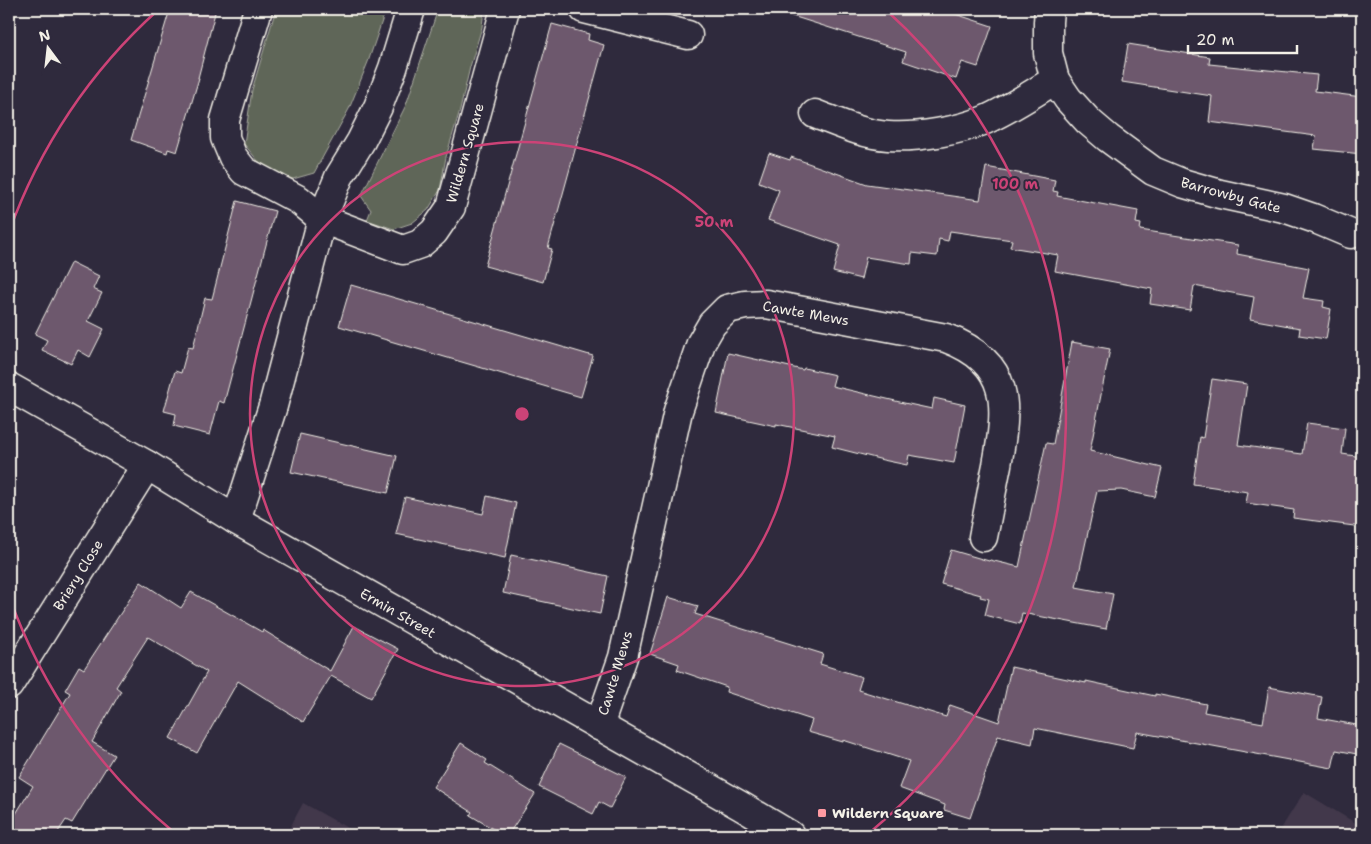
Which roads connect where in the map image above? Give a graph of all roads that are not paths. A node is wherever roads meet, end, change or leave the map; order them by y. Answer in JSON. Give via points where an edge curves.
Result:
{"nodes":[{"id":1,"x":258,"y":9,"type":"edge"},
{"id":2,"x":411,"y":9,"type":"edge"},
{"id":3,"x":505,"y":9,"type":"edge"},
{"id":4,"x":584,"y":9,"type":"edge"},
{"id":5,"x":1049,"y":9,"type":"edge"},
{"id":6,"x":688,"y":35,"type":"dead end"},
{"id":7,"x":1055,"y":80,"type":"junction"},
{"id":8,"x":815,"y":114,"type":"dead end"},
{"id":9,"x":322,"y":219,"type":"junction"},
{"id":10,"x":1351,"y":234,"type":"dead end"},
{"id":11,"x":9,"y":387,"type":"edge"},
{"id":12,"x":147,"y":465,"type":"junction"},
{"id":13,"x":236,"y":520,"type":"junction"},
{"id":14,"x":983,"y":537,"type":"dead end"},
{"id":15,"x":9,"y":685,"type":"edge"},
{"id":16,"x":599,"y":726,"type":"junction"},
{"id":17,"x":790,"y":835,"type":"edge"}],
"edges":[{"from":1,"to":9,"type":"street","name":"Wildern Square","via":[[225,120],[225,138],[233,157],[244,171],[299,200]]},
{"from":2,"to":9,"type":"street","via":[[378,107],[340,177]]},
{"from":3,"to":9,"type":"street","name":"Wildern Square","via":[[451,207],[434,232],[420,244],[403,250]]},
{"from":4,"to":6,"type":"street"},
{"from":5,"to":7,"type":"street","name":"Barrowby Gate","via":[[1048,53]]},
{"from":7,"to":8,"type":"street","via":[[984,120],[918,136],[888,136],[855,130]]},
{"from":7,"to":10,"type":"street","name":"Barrowby Gate","via":[[1088,120],[1153,171],[1220,194],[1284,208]]},
{"from":9,"to":13,"type":"street","via":[[273,406]]},
{"from":11,"to":12,"type":"street","name":"Ermin Street"},
{"from":12,"to":13,"type":"street","name":"Ermin Street"},
{"from":12,"to":15,"type":"street","name":"Briery Close"},
{"from":13,"to":16,"type":"street","name":"Ermin Street"},
{"from":14,"to":16,"type":"street","name":"Cawte Mews","via":[[1003,428],[1004,402],[996,378],[978,354],[946,338],[766,304],[727,309],[712,324],[701,343],[678,411],[623,657]]},
{"from":16,"to":17,"type":"street","name":"Ermin Street"}]}
